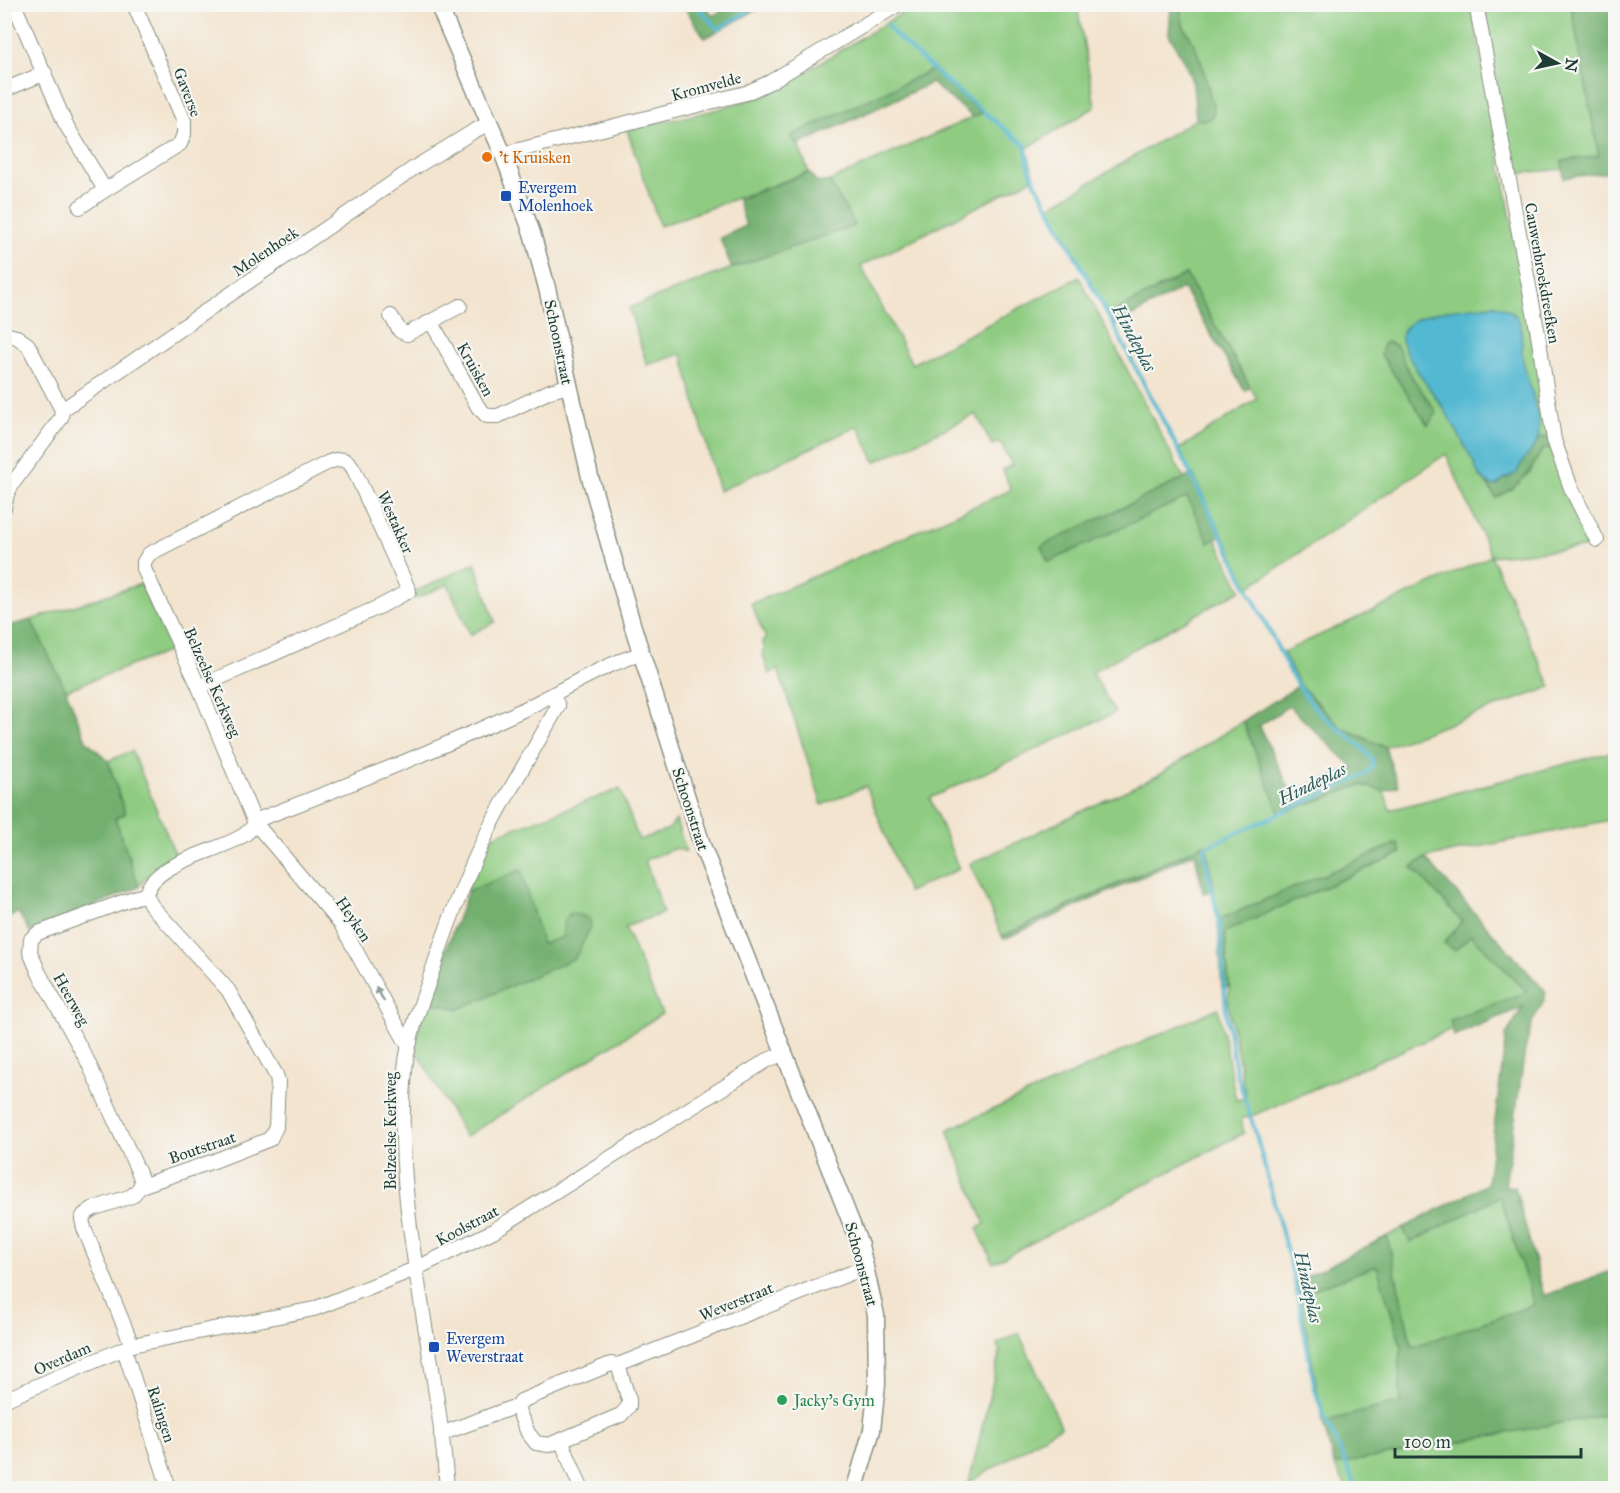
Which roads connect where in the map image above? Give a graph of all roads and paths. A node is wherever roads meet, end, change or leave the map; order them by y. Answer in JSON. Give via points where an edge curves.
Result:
{"nodes":[{"id":1,"x":14,"y":4,"type":"edge"},
{"id":2,"x":134,"y":4,"type":"edge"},
{"id":3,"x":438,"y":4,"type":"edge"},
{"id":4,"x":899,"y":4,"type":"edge"},
{"id":5,"x":1476,"y":4,"type":"edge"},
{"id":6,"x":45,"y":73,"type":"junction"},
{"id":7,"x":4,"y":90,"type":"edge"},
{"id":8,"x":490,"y":123,"type":"junction"},
{"id":9,"x":503,"y":154,"type":"junction"},
{"id":10,"x":105,"y":189,"type":"junction"},
{"id":11,"x":80,"y":207,"type":"dead end"},
{"id":12,"x":460,"y":306,"type":"dead end"},
{"id":13,"x":391,"y":316,"type":"dead end"},
{"id":14,"x":431,"y":321,"type":"junction"},
{"id":15,"x":4,"y":334,"type":"edge"},
{"id":16,"x":568,"y":386,"type":"junction"},
{"id":17,"x":62,"y":410,"type":"junction"},
{"id":18,"x":4,"y":508,"type":"edge"},
{"id":19,"x":1597,"y":540,"type":"dead end"},
{"id":20,"x":149,"y":554,"type":"joint"},
{"id":21,"x":641,"y":654,"type":"junction"},
{"id":22,"x":199,"y":687,"type":"junction"},
{"id":23,"x":553,"y":696,"type":"junction"},
{"id":24,"x":255,"y":824,"type":"junction"},
{"id":25,"x":146,"y":895,"type":"junction"},
{"id":26,"x":410,"y":1043,"type":"junction"},
{"id":27,"x":784,"y":1053,"type":"junction"},
{"id":28,"x":141,"y":1186,"type":"junction"},
{"id":29,"x":866,"y":1267,"type":"junction"},
{"id":30,"x":415,"y":1269,"type":"junction"},
{"id":31,"x":128,"y":1347,"type":"junction"},
{"id":32,"x":618,"y":1365,"type":"junction"},
{"id":33,"x":4,"y":1400,"type":"edge"},
{"id":34,"x":517,"y":1408,"type":"junction"},
{"id":35,"x":441,"y":1434,"type":"junction"},
{"id":36,"x":561,"y":1440,"type":"junction"},
{"id":37,"x":169,"y":1488,"type":"edge"},
{"id":38,"x":447,"y":1488,"type":"edge"},
{"id":39,"x":581,"y":1488,"type":"edge"},
{"id":40,"x":855,"y":1488,"type":"edge"}],
"edges":[{"from":1,"to":6,"type":"street"},
{"from":2,"to":10,"type":"street","name":"Gaverse","via":[[184,121],[184,134],[180,144]]},
{"from":3,"to":8,"type":"street","name":"Schoonstraat"},
{"from":4,"to":9,"type":"street","name":"Kromvelde","via":[[746,93]]},
{"from":5,"to":19,"type":"street","name":"Cauwenbroekdreefken","via":[[1554,440],[1571,488]]},
{"from":6,"to":7,"type":"street"},
{"from":6,"to":10,"type":"street","via":[[65,123]]},
{"from":8,"to":9,"type":"street","name":"Schoonstraat"},
{"from":8,"to":17,"type":"street","name":"Molenhoek","via":[[414,168]]},
{"from":9,"to":16,"type":"street","name":"Schoonstraat","via":[[539,255]]},
{"from":10,"to":11,"type":"street","name":"Gaverse"},
{"from":12,"to":14,"type":"street"},
{"from":13,"to":14,"type":"street","via":[[403,334]]},
{"from":14,"to":16,"type":"street","name":"Kruisken","via":[[478,407],[487,416],[498,416]]},
{"from":15,"to":17,"type":"street","via":[[28,345]]},
{"from":16,"to":21,"type":"street","name":"Schoonstraat"},
{"from":17,"to":18,"type":"street","name":"Molenhoek","via":[[61,418],[7,494]]},
{"from":20,"to":22,"type":"street","name":"Belzeelse Kerkweg","via":[[144,569]]},
{"from":20,"to":22,"type":"street","name":"Westakker","via":[[342,458],[352,465],[408,588],[407,594]]},
{"from":21,"to":23,"type":"street","via":[[623,659]]},
{"from":21,"to":27,"type":"street","name":"Schoonstraat","via":[[703,848]]},
{"from":22,"to":24,"type":"street","name":"Belzeelse Kerkweg"},
{"from":23,"to":24,"type":"street"},
{"from":23,"to":26,"type":"street","name":"Belzeelse Kerkweg","via":[[558,706],[492,823],[466,881]]},
{"from":24,"to":25,"type":"street","via":[[243,836],[174,866],[151,882]]},
{"from":26,"to":24,"type":"street","name":"Heyken","one_way":true,"via":[[341,924]]},
{"from":25,"to":28,"type":"street","name":"Heerweg","via":[[38,933],[31,939],[30,952],[87,1060],[138,1171]]},
{"from":25,"to":28,"type":"street","name":"Boutstraat","via":[[234,999],[278,1081],[276,1127],[270,1139]]},
{"from":26,"to":30,"type":"street","name":"Belzeelse Kerkweg","via":[[405,1069],[404,1151]]},
{"from":27,"to":29,"type":"street","name":"Schoonstraat","via":[[852,1222]]},
{"from":27,"to":30,"type":"street","name":"Koolstraat","via":[[493,1231]]},
{"from":28,"to":31,"type":"street","name":"Boutstraat","via":[[132,1196],[92,1209],[82,1219]]},
{"from":29,"to":32,"type":"street","name":"Weverstraat"},
{"from":29,"to":40,"type":"street","name":"Schoonstraat","via":[[876,1315],[877,1384],[872,1430]]},
{"from":30,"to":31,"type":"street","name":"Koolstraat","via":[[314,1309]]},
{"from":30,"to":35,"type":"street","name":"Belzeelse Kerkweg"},
{"from":31,"to":33,"type":"street","name":"Overdam"},
{"from":31,"to":37,"type":"street","name":"Ralingen"},
{"from":32,"to":34,"type":"street","name":"Weverstraat","via":[[611,1364],[521,1401]]},
{"from":32,"to":36,"type":"street","via":[[629,1400],[625,1411]]},
{"from":34,"to":35,"type":"street","name":"Weverstraat"},
{"from":34,"to":36,"type":"street","via":[[536,1443],[549,1445]]},
{"from":35,"to":38,"type":"street","name":"Belzeelse Kerkweg"},
{"from":36,"to":39,"type":"street"}]}
